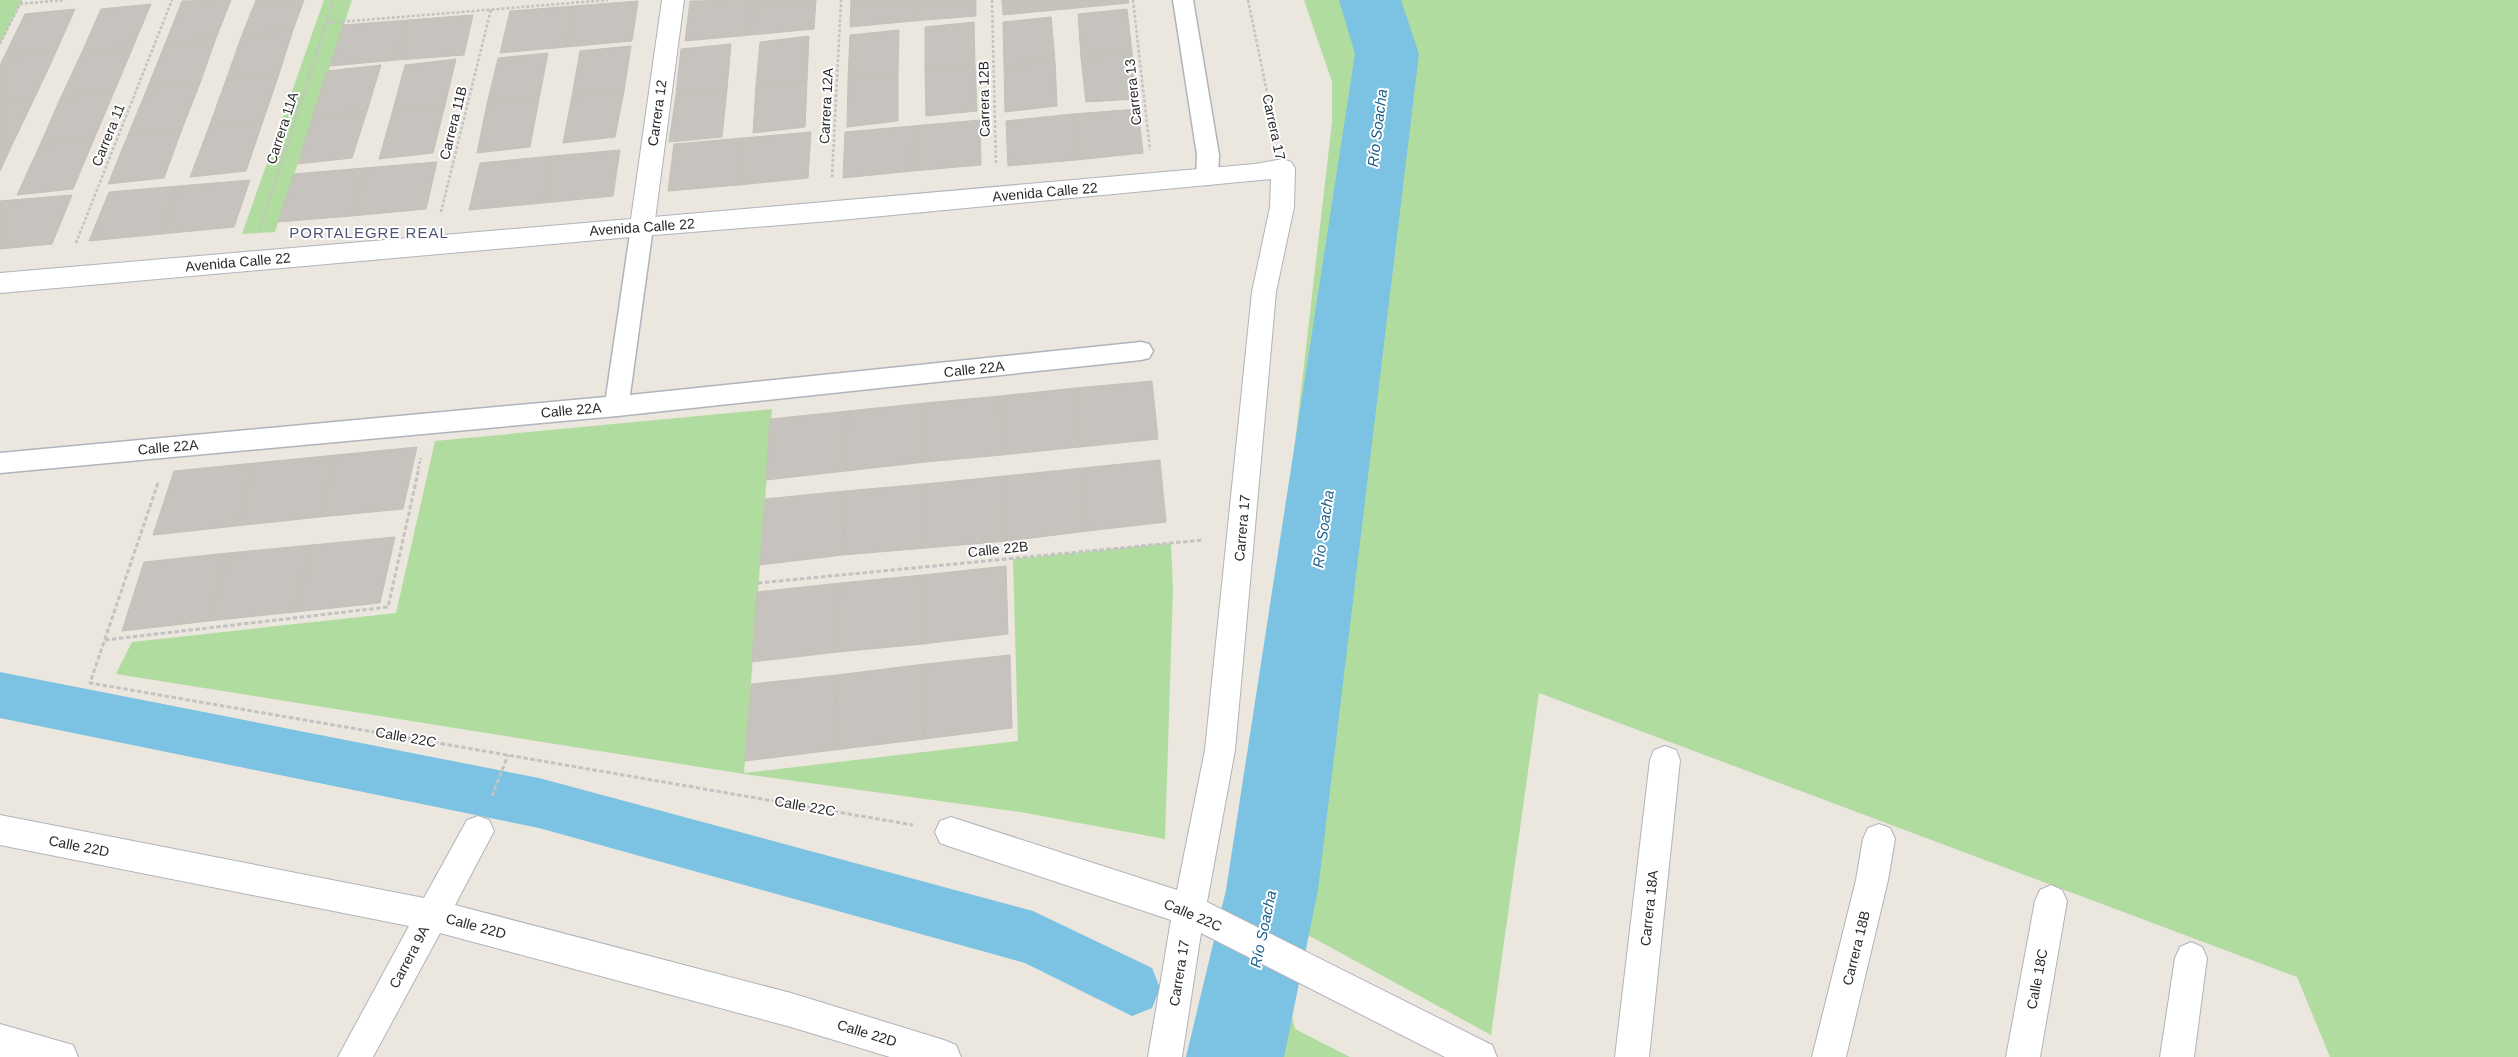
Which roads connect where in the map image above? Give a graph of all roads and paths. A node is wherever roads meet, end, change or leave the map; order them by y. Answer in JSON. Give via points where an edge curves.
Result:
{"nodes":[{"id":1,"x":22,"y":0,"type":"edge"},
{"id":2,"x":64,"y":0,"type":"edge"},
{"id":3,"x":172,"y":0,"type":"edge"},
{"id":4,"x":334,"y":0,"type":"edge"},
{"id":5,"x":608,"y":0,"type":"edge"},
{"id":6,"x":673,"y":0,"type":"edge"},
{"id":7,"x":841,"y":0,"type":"edge"},
{"id":8,"x":992,"y":0,"type":"edge"},
{"id":9,"x":1133,"y":0,"type":"edge"},
{"id":10,"x":1183,"y":0,"type":"edge"},
{"id":11,"x":1248,"y":0,"type":"edge"},
{"id":12,"x":20,"y":4,"type":"junction"},
{"id":13,"x":491,"y":9,"type":"junction"},
{"id":14,"x":327,"y":23,"type":"junction"},
{"id":15,"x":0,"y":44,"type":"edge"},
{"id":16,"x":1283,"y":168,"type":"junction"},
{"id":17,"x":1207,"y":177,"type":"junction"},
{"id":18,"x":1154,"y":182,"type":"junction"},
{"id":19,"x":997,"y":197,"type":"junction"},
{"id":20,"x":830,"y":212,"type":"junction"},
{"id":21,"x":642,"y":227,"type":"junction"},
{"id":22,"x":434,"y":243,"type":"junction"},
{"id":23,"x":250,"y":262,"type":"junction"},
{"id":24,"x":62,"y":278,"type":"junction"},
{"id":25,"x":0,"y":283,"type":"edge"},
{"id":26,"x":1141,"y":351,"type":"dead end"},
{"id":27,"x":617,"y":406,"type":"junction"},
{"id":28,"x":428,"y":423,"type":"junction"},
{"id":29,"x":170,"y":446,"type":"junction"},
{"id":30,"x":0,"y":462,"type":"edge"},
{"id":31,"x":1241,"y":536,"type":"junction"},
{"id":32,"x":758,"y":583,"type":"dead end"},
{"id":33,"x":105,"y":640,"type":"junction"},
{"id":34,"x":508,"y":755,"type":"junction"},
{"id":35,"x":1665,"y":760,"type":"dead end"},
{"id":36,"x":0,"y":830,"type":"edge"},
{"id":37,"x":478,"y":831,"type":"joint"},
{"id":38,"x":951,"y":832,"type":"joint"},
{"id":39,"x":1879,"y":839,"type":"dead end"},
{"id":40,"x":2052,"y":901,"type":"dead end"},
{"id":41,"x":1189,"y":910,"type":"junction"},
{"id":42,"x":432,"y":915,"type":"junction"},
{"id":43,"x":2191,"y":958,"type":"dead end"},
{"id":44,"x":0,"y":1041,"type":"edge"},
{"id":45,"x":61,"y":1057,"type":"edge"},
{"id":46,"x":355,"y":1057,"type":"edge"},
{"id":47,"x":944,"y":1057,"type":"edge"},
{"id":48,"x":1165,"y":1057,"type":"edge"},
{"id":49,"x":1480,"y":1057,"type":"edge"},
{"id":50,"x":1632,"y":1057,"type":"edge"},
{"id":51,"x":1829,"y":1057,"type":"edge"},
{"id":52,"x":2023,"y":1057,"type":"edge"},
{"id":53,"x":2177,"y":1057,"type":"edge"}],
"edges":[{"from":1,"to":12,"type":"path"},
{"from":2,"to":12,"type":"path"},
{"from":3,"to":24,"type":"path","name":"Carrera 11"},
{"from":4,"to":14,"type":"path","name":"Carrera 11A"},
{"from":5,"to":13,"type":"path"},
{"from":6,"to":21,"type":"street","name":"Carrera 12"},
{"from":7,"to":20,"type":"path","name":"Carrera 12A"},
{"from":8,"to":19,"type":"path","name":"Carrera 12B"},
{"from":9,"to":18,"type":"path","name":"Carrera 13"},
{"from":10,"to":17,"type":"lane","via":[[1208,155]]},
{"from":11,"to":16,"type":"path","name":"Carrera 17"},
{"from":12,"to":15,"type":"path"},
{"from":13,"to":14,"type":"path"},
{"from":13,"to":22,"type":"path","name":"Carrera 11B"},
{"from":14,"to":23,"type":"path","name":"Carrera 11A"},
{"from":16,"to":17,"type":"street","name":"Avenida Calle 22"},
{"from":16,"to":31,"type":"street","name":"Carrera 17","via":[[1282,207],[1264,292]]},
{"from":17,"to":18,"type":"street","name":"Avenida Calle 22"},
{"from":18,"to":19,"type":"street","name":"Avenida Calle 22"},
{"from":19,"to":20,"type":"street","name":"Avenida Calle 22"},
{"from":20,"to":21,"type":"street","name":"Avenida Calle 22"},
{"from":21,"to":22,"type":"street","name":"Avenida Calle 22"},
{"from":21,"to":27,"type":"lane"},
{"from":22,"to":23,"type":"street","name":"Avenida Calle 22"},
{"from":23,"to":24,"type":"street","name":"Avenida Calle 22"},
{"from":24,"to":25,"type":"street","name":"Avenida Calle 22"},
{"from":26,"to":27,"type":"lane","name":"Calle 22A"},
{"from":27,"to":28,"type":"lane","name":"Calle 22A"},
{"from":28,"to":29,"type":"lane","name":"Calle 22A"},
{"from":28,"to":33,"type":"path","via":[[388,606]]},
{"from":29,"to":30,"type":"lane","name":"Calle 22A"},
{"from":29,"to":33,"type":"path"},
{"from":31,"to":32,"type":"path","name":"Calle 22B"},
{"from":31,"to":41,"type":"street","name":"Carrera 17","via":[[1220,750]]},
{"from":33,"to":34,"type":"path","name":"Calle 22C","via":[[90,683]]},
{"from":34,"to":37,"type":"path"},
{"from":34,"to":38,"type":"path","name":"Calle 22C"},
{"from":35,"to":50,"type":"street","name":"Carrera 18A"},
{"from":36,"to":42,"type":"street","name":"Calle 22D"},
{"from":37,"to":42,"type":"street","name":"Carrera 9A"},
{"from":38,"to":41,"type":"street","name":"Calle 22C"},
{"from":39,"to":51,"type":"street","name":"Carrera 18B"},
{"from":40,"to":52,"type":"street","name":"Calle 18C"},
{"from":41,"to":48,"type":"street","name":"Carrera 17"},
{"from":41,"to":49,"type":"street","name":"Calle 22C"},
{"from":42,"to":46,"type":"street","name":"Carrera 9A"},
{"from":42,"to":47,"type":"street","name":"Calle 22D","via":[[791,1010]]},
{"from":43,"to":53,"type":"street"},
{"from":44,"to":45,"type":"street"}]}
